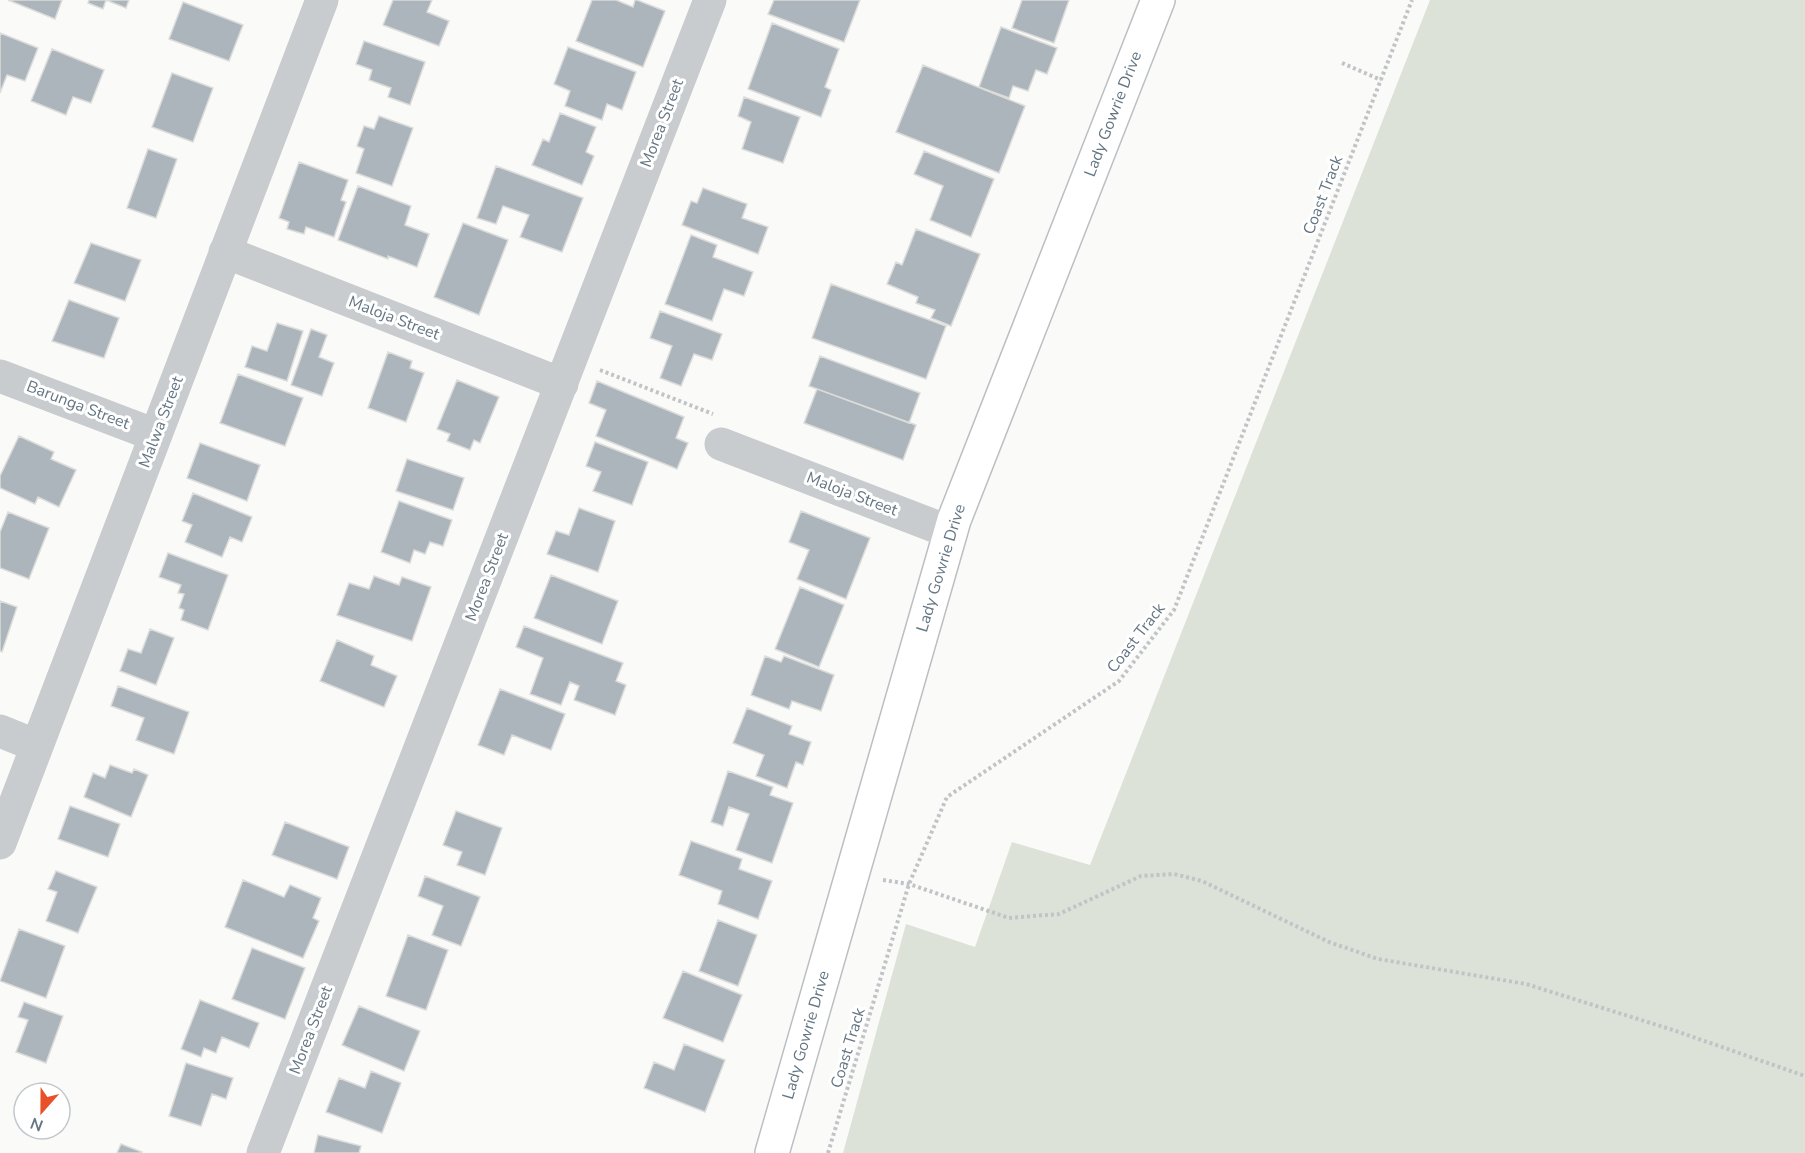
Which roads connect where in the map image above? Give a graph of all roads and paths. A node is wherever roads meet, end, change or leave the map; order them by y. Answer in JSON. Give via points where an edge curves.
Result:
{"nodes":[{"id":1,"x":322,"y":0,"type":"edge"},
{"id":2,"x":710,"y":0,"type":"edge"},
{"id":3,"x":1158,"y":0,"type":"edge"},
{"id":4,"x":1412,"y":0,"type":"edge"},
{"id":5,"x":1342,"y":63,"type":"dead end"},
{"id":6,"x":1381,"y":80,"type":"junction"},
{"id":7,"x":225,"y":252,"type":"junction"},
{"id":8,"x":594,"y":368,"type":"dead end"},
{"id":9,"x":0,"y":376,"type":"edge"},
{"id":10,"x":562,"y":384,"type":"junction"},
{"id":11,"x":717,"y":429,"type":"joint"},
{"id":12,"x":155,"y":435,"type":"junction"},
{"id":13,"x":950,"y":532,"type":"junction"},
{"id":14,"x":0,"y":731,"type":"edge"},
{"id":15,"x":37,"y":746,"type":"junction"},
{"id":16,"x":0,"y":843,"type":"edge"},
{"id":17,"x":852,"y":874,"type":"junction"},
{"id":18,"x":909,"y":884,"type":"junction"},
{"id":19,"x":1805,"y":1076,"type":"edge"},
{"id":20,"x":264,"y":1153,"type":"edge"},
{"id":21,"x":772,"y":1153,"type":"edge"},
{"id":22,"x":828,"y":1153,"type":"edge"}],
"edges":[{"from":1,"to":7,"type":"street","name":"Malwa Street"},
{"from":2,"to":10,"type":"street","name":"Morea Street"},
{"from":3,"to":13,"type":"main road","name":"Lady Gowrie Drive"},
{"from":4,"to":6,"type":"path","name":"Coast Track"},
{"from":5,"to":6,"type":"path"},
{"from":6,"to":18,"type":"path","name":"Coast Track","via":[[1174,610],[1119,681],[946,796]]},
{"from":7,"to":10,"type":"street","name":"Maloja Street"},
{"from":7,"to":12,"type":"street","name":"Malwa Street"},
{"from":8,"to":11,"type":"path"},
{"from":9,"to":12,"type":"street","name":"Barunga Street"},
{"from":10,"to":20,"type":"street","name":"Morea Street"},
{"from":11,"to":13,"type":"street","name":"Maloja Street"},
{"from":12,"to":15,"type":"street","name":"Malwa Street"},
{"from":13,"to":17,"type":"main road","name":"Lady Gowrie Drive"},
{"from":14,"to":15,"type":"street"},
{"from":15,"to":16,"type":"street","name":"Malwa Street"},
{"from":17,"to":18,"type":"path"},
{"from":17,"to":21,"type":"main road","name":"Lady Gowrie Drive"},
{"from":18,"to":19,"type":"path","via":[[1009,918],[1059,914],[1141,876],[1174,874],[1202,881],[1329,942],[1378,959],[1526,984]]},
{"from":18,"to":22,"type":"path","name":"Coast Track"}]}
